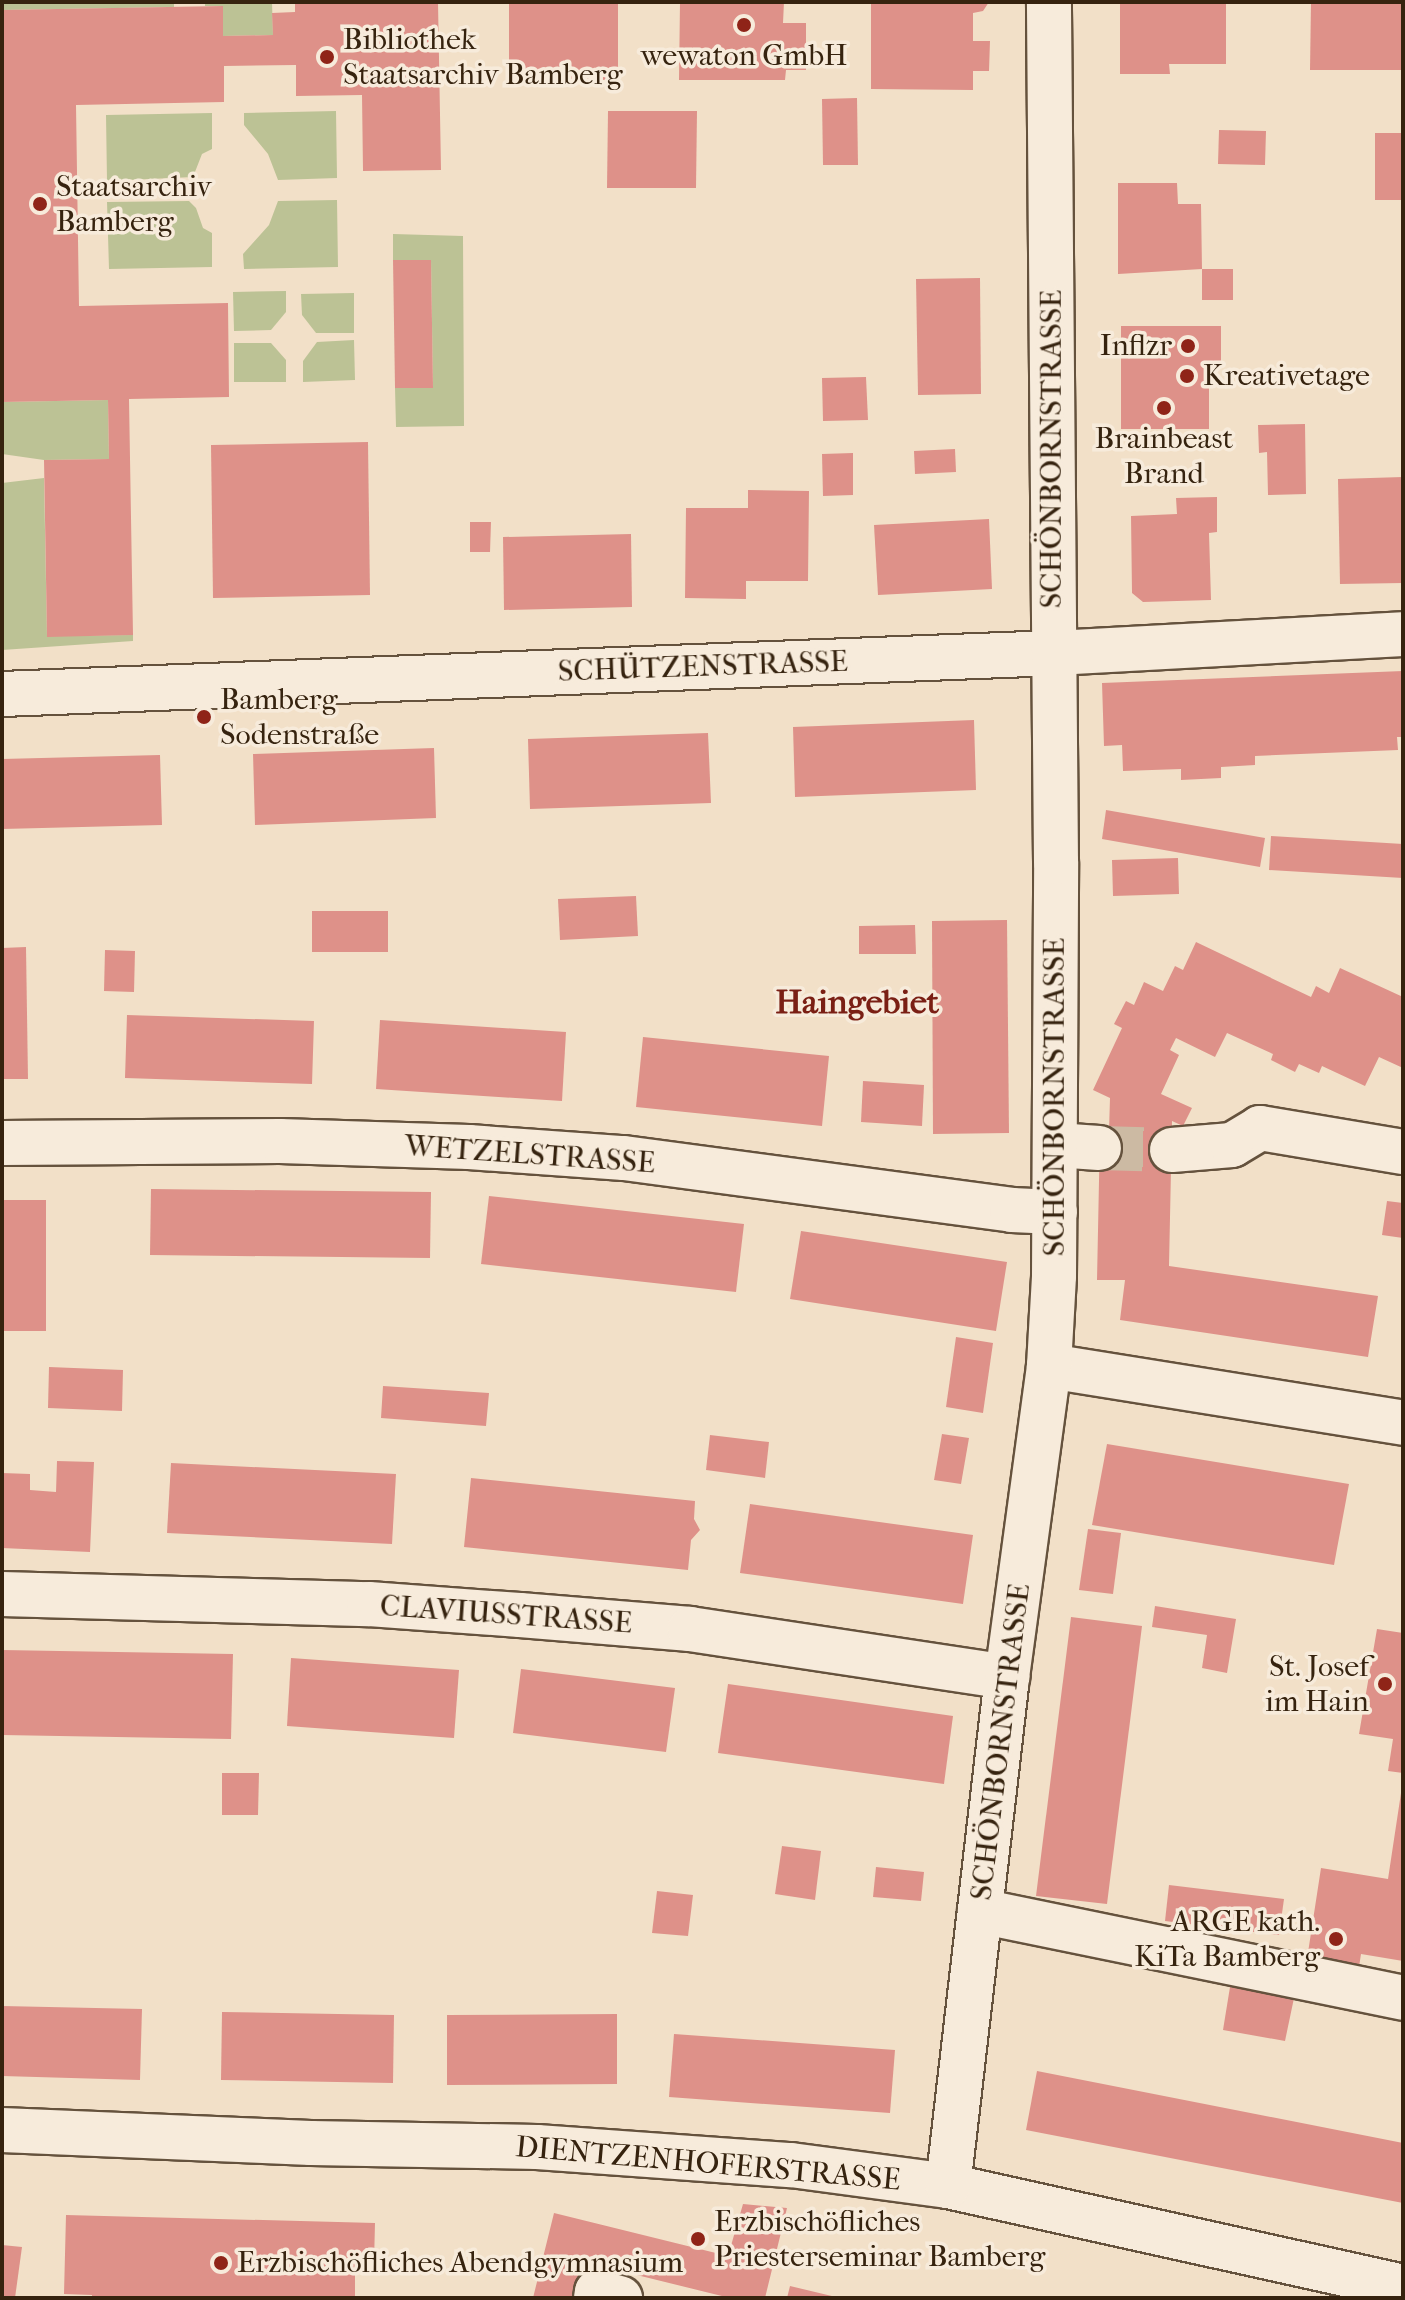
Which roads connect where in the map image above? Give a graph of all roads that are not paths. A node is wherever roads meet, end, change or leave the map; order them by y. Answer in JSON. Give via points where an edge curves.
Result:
{"nodes":[{"id":1,"x":1049,"y":2,"type":"edge"},
{"id":2,"x":1403,"y":634,"type":"edge"},
{"id":3,"x":1054,"y":653,"type":"junction"},
{"id":4,"x":2,"y":694,"type":"edge"},
{"id":5,"x":2,"y":1143,"type":"edge"},
{"id":6,"x":1056,"y":1145,"type":"junction"},
{"id":7,"x":1099,"y":1148,"type":"tunnel mouth"},
{"id":8,"x":1172,"y":1150,"type":"tunnel mouth"},
{"id":9,"x":1403,"y":1152,"type":"edge"},
{"id":10,"x":1055,"y":1212,"type":"junction"},
{"id":11,"x":1049,"y":1366,"type":"junction"},
{"id":12,"x":1403,"y":1423,"type":"edge"},
{"id":13,"x":2,"y":1594,"type":"edge"},
{"id":14,"x":1007,"y":1677,"type":"junction"},
{"id":15,"x":980,"y":1911,"type":"junction"},
{"id":16,"x":1403,"y":1998,"type":"edge"},
{"id":17,"x":2,"y":2130,"type":"edge"},
{"id":18,"x":948,"y":2186,"type":"junction"},
{"id":19,"x":1403,"y":2287,"type":"edge"},
{"id":20,"x":596,"y":2298,"type":"edge"},
{"id":21,"x":620,"y":2298,"type":"edge"}],
"edges":[{"from":1,"to":3,"type":"street","name":"SCHÖNBORNSTRASSE"},
{"from":2,"to":3,"type":"street","name":"SCHÜTZENSTRASSE"},
{"from":3,"to":4,"type":"street","name":"SCHÜTZENSTRASSE"},
{"from":3,"to":6,"type":"street","name":"SCHÖNBORNSTRASSE"},
{"from":5,"to":10,"type":"street","name":"WETZELSTRASSE","via":[[280,1141],[485,1148],[624,1158]]},
{"from":6,"to":7,"type":"street"},
{"from":6,"to":10,"type":"street","name":"SCHÖNBORNSTRASSE"},
{"from":8,"to":9,"type":"street","via":[[1232,1145],[1260,1128]]},
{"from":10,"to":11,"type":"street","name":"SCHÖNBORNSTRASSE"},
{"from":11,"to":12,"type":"street"},
{"from":11,"to":14,"type":"street","name":"SCHÖNBORNSTRASSE"},
{"from":13,"to":14,"type":"street","name":"CLAVIUSSTRASSE","via":[[369,1604],[690,1629]]},
{"from":14,"to":15,"type":"street","name":"SCHÖNBORNSTRASSE"},
{"from":15,"to":16,"type":"street"},
{"from":15,"to":18,"type":"street","name":"SCHÖNBORNSTRASSE"},
{"from":17,"to":18,"type":"street","name":"DIENTZENHOFERSTRASSE","via":[[537,2147],[791,2165]]},
{"from":18,"to":19,"type":"street","name":"DIENTZENHOFERSTRASSE"},
{"from":20,"to":21,"type":"street","via":[[597,2292]]}]}
